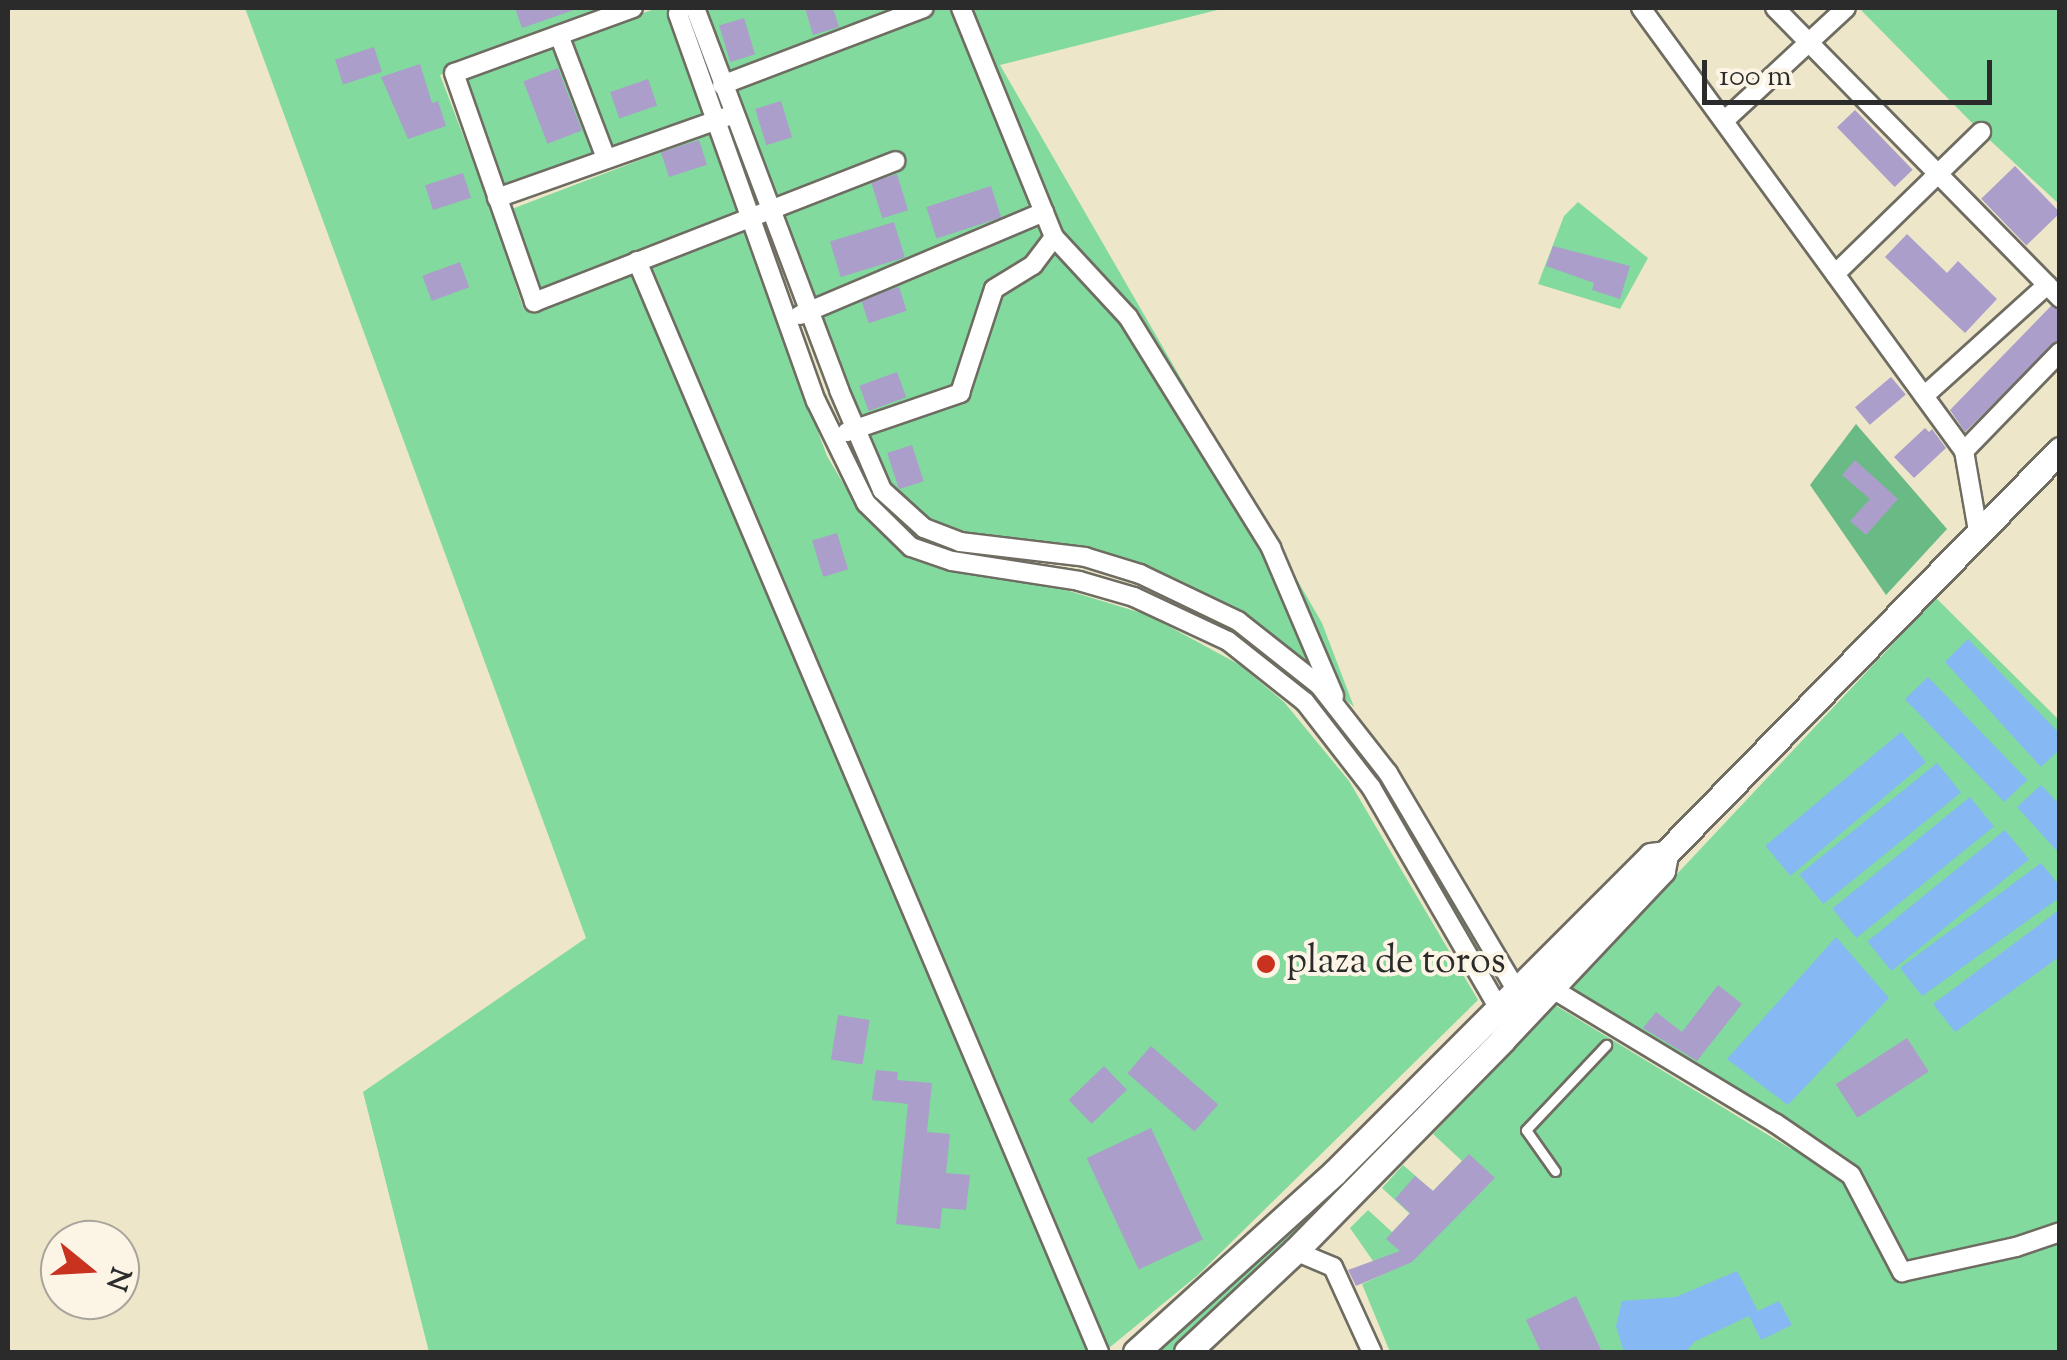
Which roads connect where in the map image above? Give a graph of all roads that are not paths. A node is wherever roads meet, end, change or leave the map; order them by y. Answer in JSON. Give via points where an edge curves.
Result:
{"nodes":[{"id":1,"x":633,"y":8,"type":"edge"},
{"id":2,"x":682,"y":8,"type":"edge"},
{"id":3,"x":695,"y":8,"type":"edge"},
{"id":4,"x":924,"y":8,"type":"edge"},
{"id":5,"x":961,"y":8,"type":"edge"},
{"id":6,"x":1641,"y":8,"type":"edge"},
{"id":7,"x":1775,"y":8,"type":"edge"},
{"id":8,"x":1846,"y":8,"type":"edge"},
{"id":9,"x":559,"y":35,"type":"junction"},
{"id":10,"x":1810,"y":44,"type":"junction"},
{"id":11,"x":722,"y":85,"type":"junction"},
{"id":12,"x":725,"y":117,"type":"junction"},
{"id":13,"x":1724,"y":121,"type":"junction"},
{"id":14,"x":1981,"y":132,"type":"dead end"},
{"id":15,"x":606,"y":158,"type":"junction"},
{"id":16,"x":896,"y":161,"type":"dead end"},
{"id":17,"x":1938,"y":174,"type":"junction"},
{"id":18,"x":498,"y":198,"type":"junction"},
{"id":19,"x":770,"y":210,"type":"junction"},
{"id":20,"x":1044,"y":212,"type":"junction"},
{"id":21,"x":751,"y":217,"type":"junction"},
{"id":22,"x":1054,"y":237,"type":"junction"},
{"id":23,"x":637,"y":262,"type":"junction"},
{"id":24,"x":1835,"y":274,"type":"junction"},
{"id":25,"x":2053,"y":292,"type":"edge"},
{"id":26,"x":808,"y":312,"type":"junction"},
{"id":27,"x":788,"y":320,"type":"junction"},
{"id":28,"x":2060,"y":352,"type":"edge"},
{"id":29,"x":1924,"y":396,"type":"junction"},
{"id":30,"x":854,"y":429,"type":"junction"},
{"id":31,"x":834,"y":437,"type":"junction"},
{"id":32,"x":2060,"y":450,"type":"edge"},
{"id":33,"x":1964,"y":451,"type":"junction"},
{"id":34,"x":1978,"y":532,"type":"junction"},
{"id":35,"x":1341,"y":712,"type":"junction"},
{"id":36,"x":1664,"y":854,"type":"junction"},
{"id":37,"x":1551,"y":988,"type":"junction"},
{"id":38,"x":1506,"y":997,"type":"junction"},
{"id":39,"x":1606,"y":1045,"type":"dead end"},
{"id":40,"x":1555,"y":1171,"type":"dead end"},
{"id":41,"x":2060,"y":1232,"type":"edge"},
{"id":42,"x":1295,"y":1251,"type":"junction"},
{"id":43,"x":1099,"y":1352,"type":"edge"},
{"id":44,"x":1136,"y":1352,"type":"edge"},
{"id":45,"x":1186,"y":1352,"type":"edge"},
{"id":46,"x":1372,"y":1352,"type":"edge"}],
"edges":[{"from":1,"to":9,"type":"street"},
{"from":2,"to":12,"type":"street","via":[[678,14]]},
{"from":3,"to":11,"type":"street"},
{"from":4,"to":11,"type":"street"},
{"from":5,"to":20,"type":"street"},
{"from":6,"to":13,"type":"street"},
{"from":7,"to":10,"type":"street"},
{"from":8,"to":10,"type":"street"},
{"from":9,"to":15,"type":"street"},
{"from":9,"to":18,"type":"street","via":[[454,72]]},
{"from":10,"to":13,"type":"street"},
{"from":10,"to":17,"type":"street"},
{"from":11,"to":12,"type":"street"},
{"from":12,"to":15,"type":"street"},
{"from":12,"to":19,"type":"street"},
{"from":12,"to":21,"type":"street"},
{"from":13,"to":24,"type":"street"},
{"from":14,"to":17,"type":"street"},
{"from":15,"to":18,"type":"street"},
{"from":16,"to":19,"type":"street"},
{"from":17,"to":24,"type":"street"},
{"from":17,"to":25,"type":"street"},
{"from":18,"to":23,"type":"street","via":[[534,302]]},
{"from":19,"to":21,"type":"street"},
{"from":19,"to":26,"type":"street"},
{"from":20,"to":22,"type":"street"},
{"from":20,"to":26,"type":"street"},
{"from":21,"to":23,"type":"street"},
{"from":21,"to":27,"type":"street"},
{"from":22,"to":30,"type":"street","via":[[1034,265],[994,289],[960,393]]},
{"from":22,"to":35,"type":"street","via":[[1128,317],[1271,548]]},
{"from":23,"to":43,"type":"street"},
{"from":24,"to":29,"type":"street"},
{"from":25,"to":29,"type":"street"},
{"from":26,"to":27,"type":"street"},
{"from":26,"to":30,"type":"street"},
{"from":27,"to":31,"type":"street"},
{"from":28,"to":33,"type":"street"},
{"from":29,"to":33,"type":"street"},
{"from":30,"to":31,"type":"street"},
{"from":30,"to":35,"type":"street","via":[[882,490],[924,528],[960,542],[1085,558],[1140,574],[1238,620]]},
{"from":31,"to":38,"type":"street","via":[[866,503],[911,547],[1134,596],[1228,641],[1305,702],[1371,787]]},
{"from":32,"to":34,"type":"main road"},
{"from":33,"to":34,"type":"street"},
{"from":34,"to":36,"type":"main road"},
{"from":35,"to":38,"type":"street","via":[[1388,773]]},
{"from":36,"to":37,"type":"main road","via":[[1662,870]]},
{"from":36,"to":38,"type":"main road","via":[[1650,856]]},
{"from":37,"to":41,"type":"street","via":[[1851,1175],[1902,1272]]},
{"from":37,"to":42,"type":"main road"},
{"from":38,"to":44,"type":"main road","via":[[1334,1173]]},
{"from":39,"to":40,"type":"lane","via":[[1526,1130]]},
{"from":42,"to":45,"type":"main road"},
{"from":42,"to":46,"type":"street","via":[[1333,1268]]}]}
